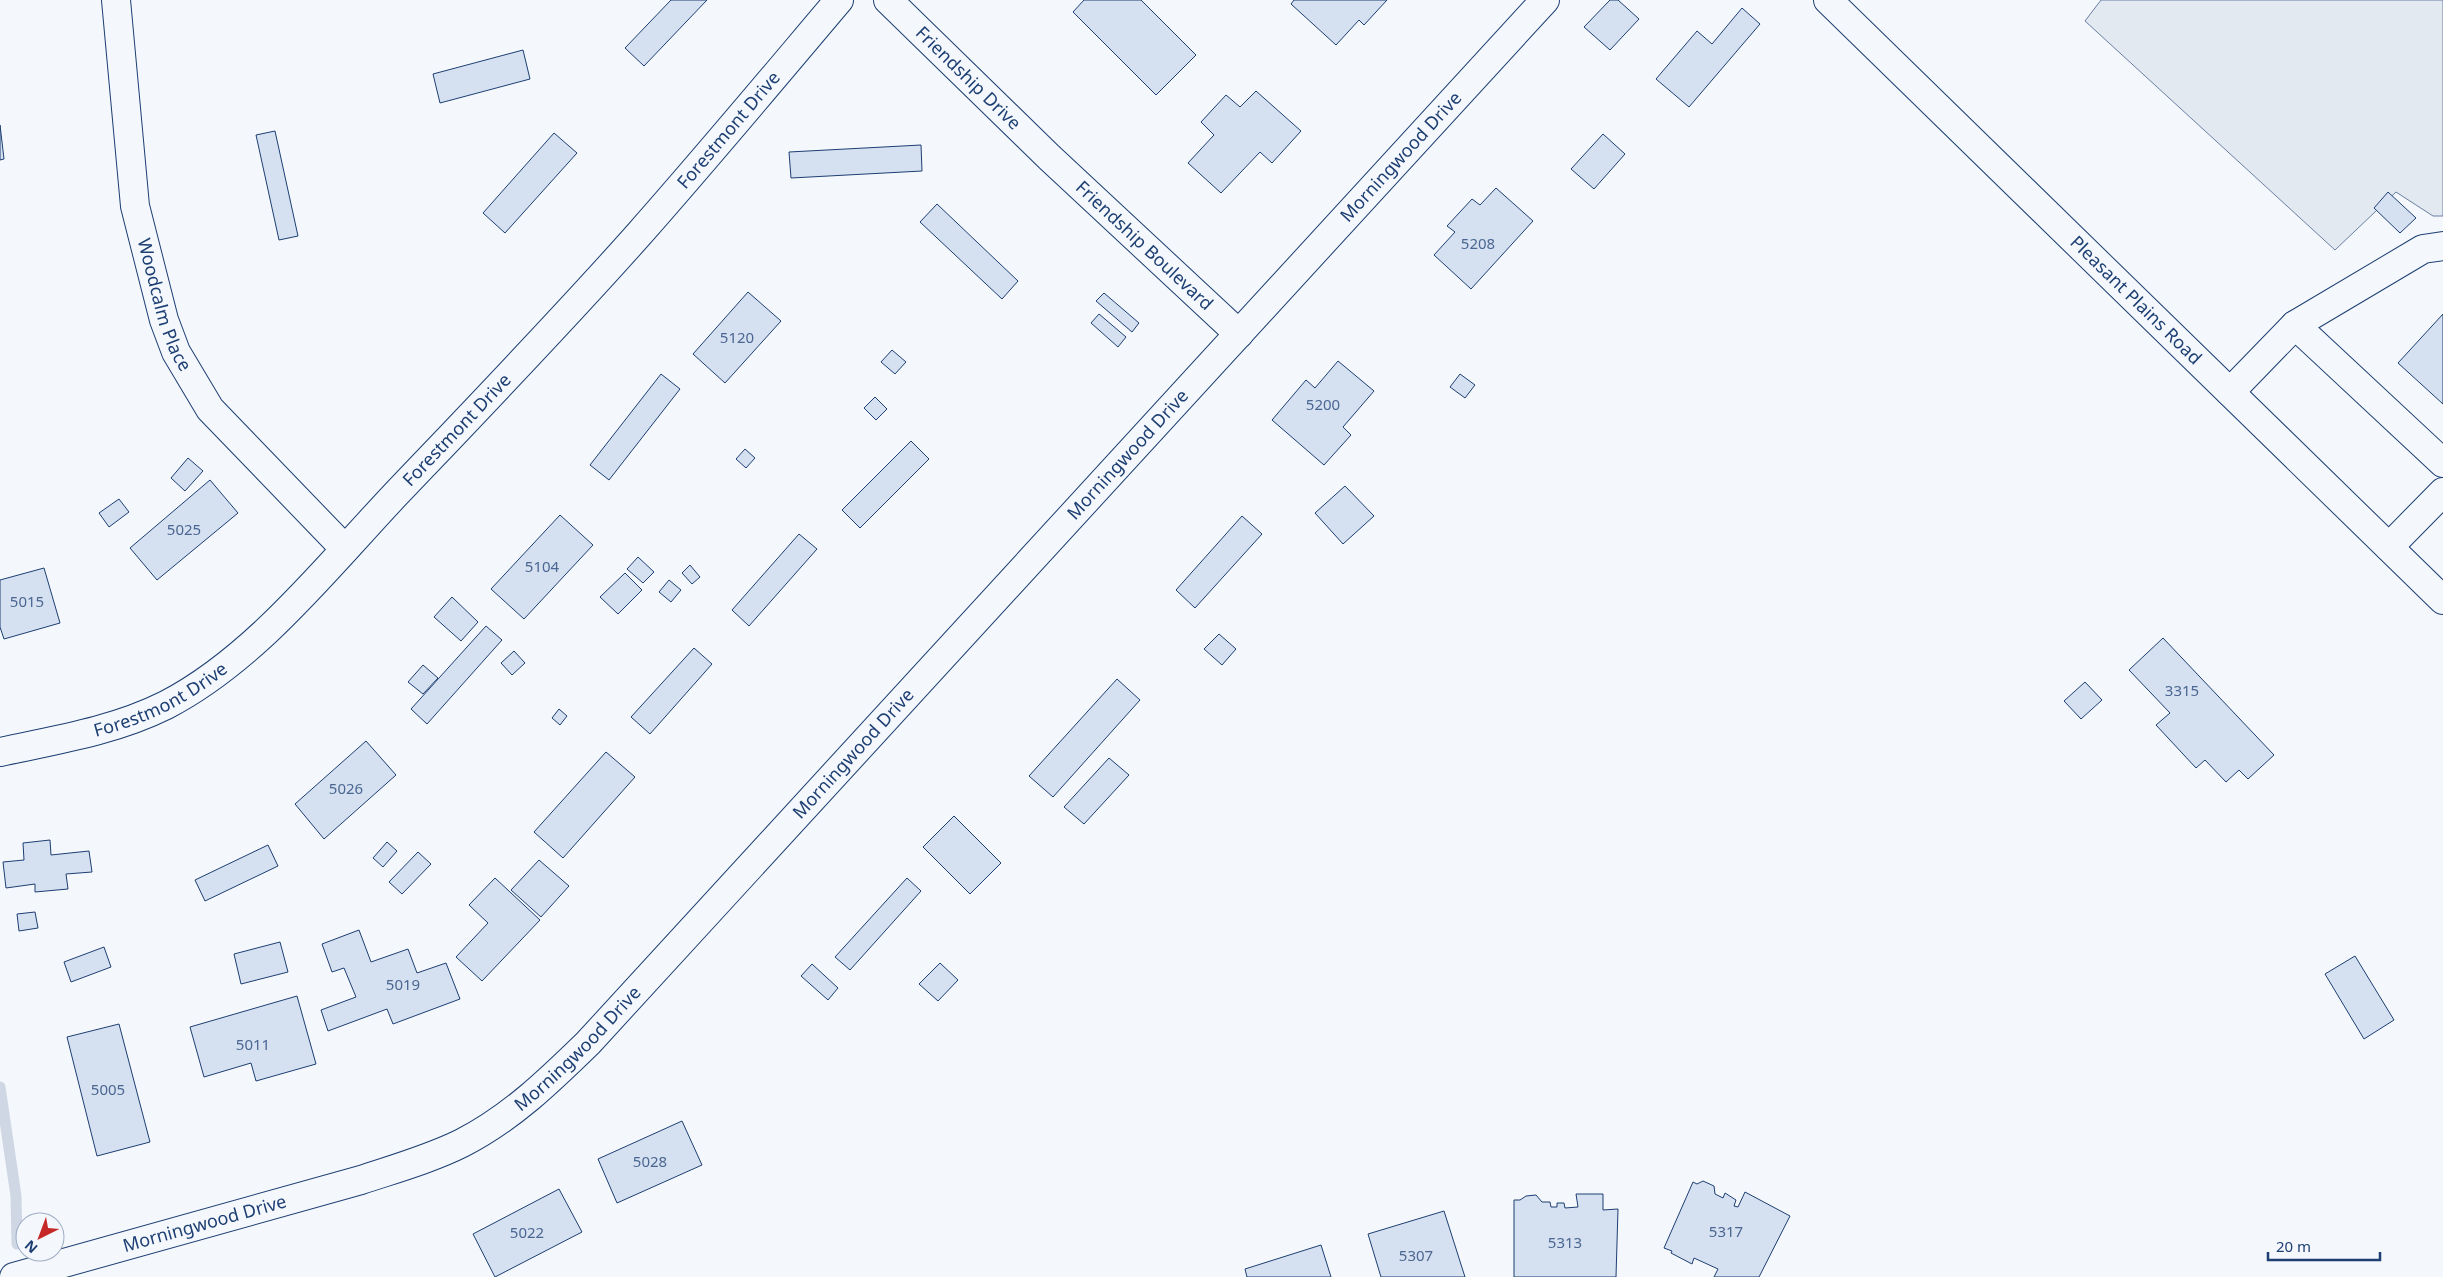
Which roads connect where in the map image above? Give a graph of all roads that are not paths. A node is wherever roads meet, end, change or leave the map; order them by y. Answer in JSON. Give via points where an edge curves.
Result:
{"nodes":[{"id":1,"x":116,"y":0,"type":"edge"},
{"id":2,"x":839,"y":0,"type":"edge"},
{"id":3,"x":888,"y":0,"type":"edge"},
{"id":4,"x":1544,"y":0,"type":"edge"},
{"id":5,"x":1828,"y":0,"type":"edge"},
{"id":6,"x":1048,"y":157,"type":"joint"},
{"id":7,"x":2443,"y":246,"type":"edge"},
{"id":8,"x":2295,"y":325,"type":"junction"},
{"id":9,"x":1239,"y":334,"type":"junction"},
{"id":10,"x":2230,"y":392,"type":"junction"},
{"id":11,"x":2443,"y":463,"type":"edge"},
{"id":12,"x":2443,"y":492,"type":"edge"},
{"id":13,"x":2389,"y":546,"type":"junction"},
{"id":14,"x":344,"y":549,"type":"junction"},
{"id":15,"x":2443,"y":600,"type":"edge"},
{"id":16,"x":0,"y":752,"type":"edge"},
{"id":17,"x":14,"y":1277,"type":"edge"}],
"edges":[{"from":1,"to":14,"type":"street","name":"Woodcalm Place","via":[[136,206],[164,320],[176,352],[210,409]]},
{"from":2,"to":14,"type":"street","name":"Forestmont Drive","via":[[640,233]]},
{"from":3,"to":6,"type":"street","name":"Friendship Drive"},
{"from":4,"to":9,"type":"street","name":"Morningwood Drive"},
{"from":5,"to":10,"type":"street","name":"Pleasant Plains Road"},
{"from":6,"to":9,"type":"street","name":"Friendship Boulevard"},
{"from":7,"to":8,"type":"street","via":[[2423,249]]},
{"from":8,"to":10,"type":"street"},
{"from":8,"to":11,"type":"street"},
{"from":9,"to":17,"type":"street","name":"Morningwood Drive","via":[[588,1044],[540,1090],[498,1122],[468,1139],[411,1163],[351,1183]]},
{"from":10,"to":13,"type":"street","name":"Pleasant Plains Road"},
{"from":12,"to":13,"type":"street"},
{"from":13,"to":15,"type":"street","name":"Pleasant Plains Road"},
{"from":14,"to":16,"type":"street","name":"Forestmont Drive","via":[[303,595],[226,668],[167,704],[130,721],[86,734]]}]}
